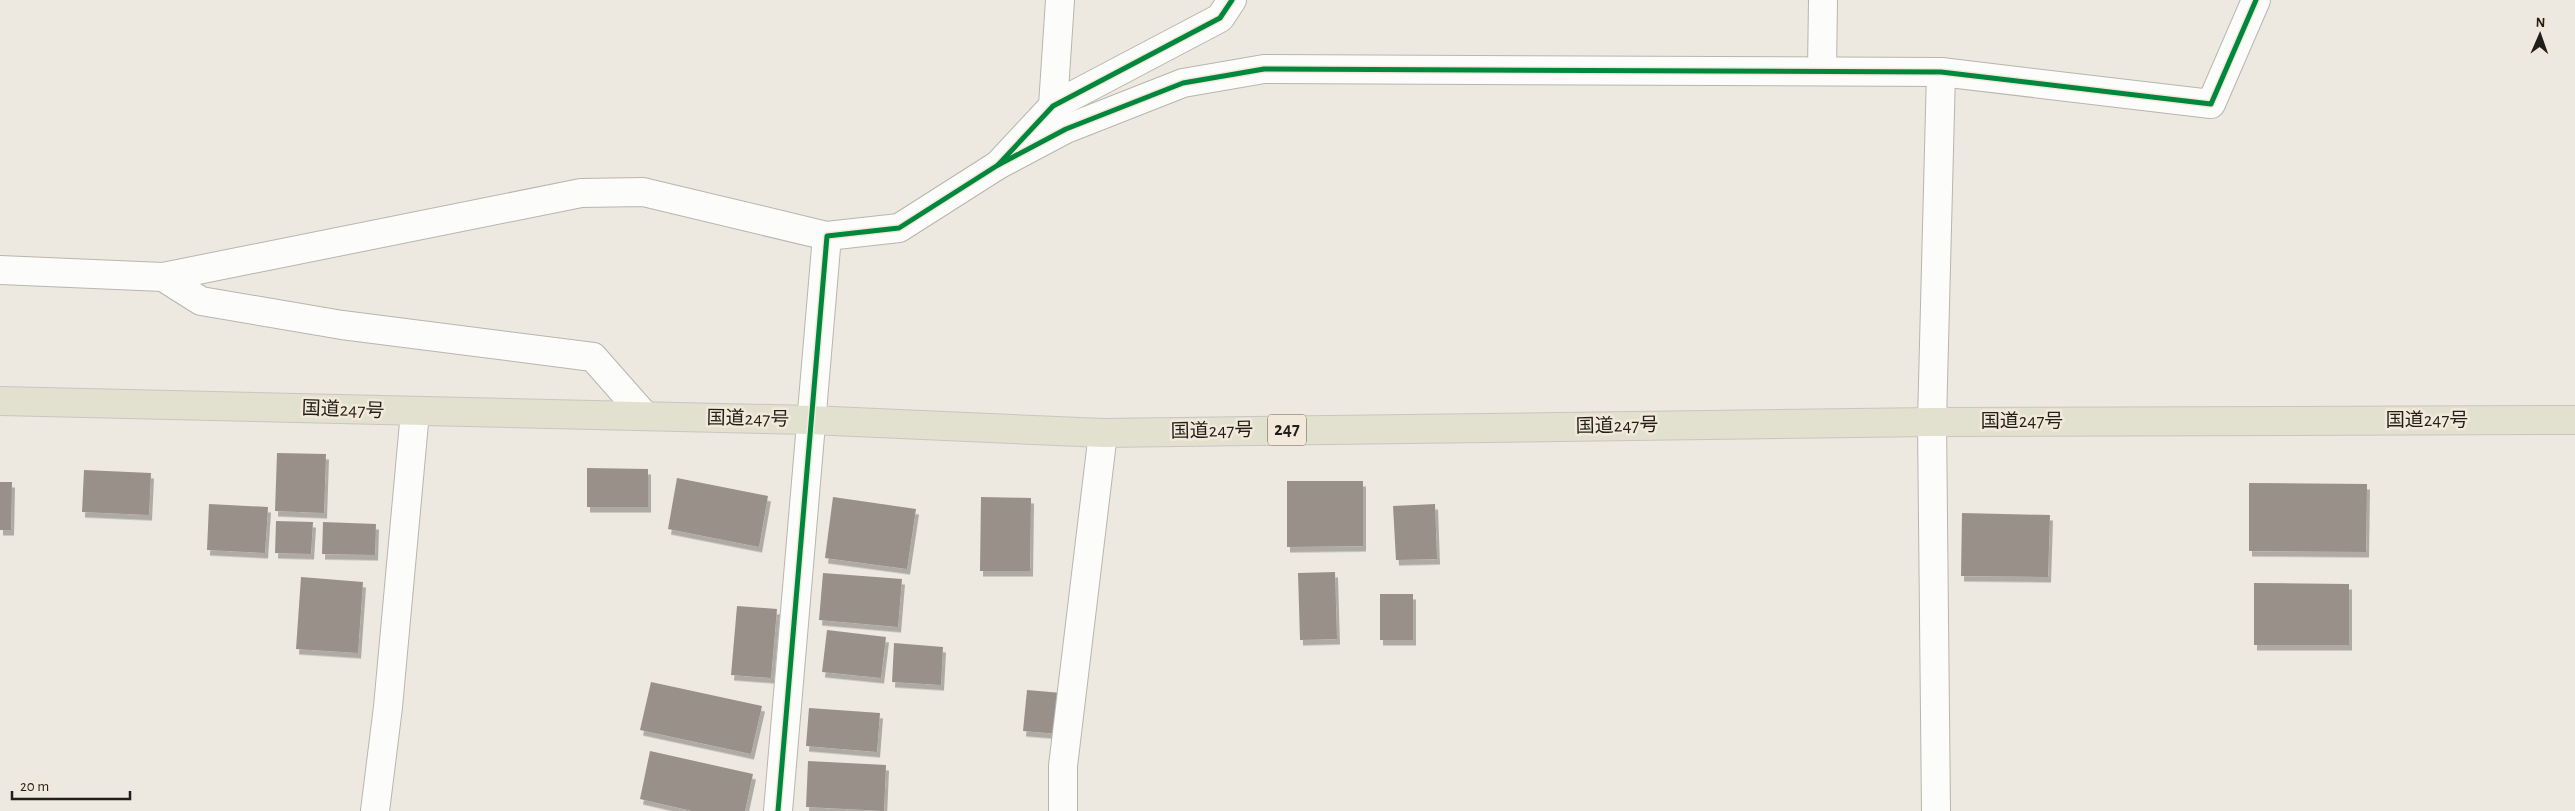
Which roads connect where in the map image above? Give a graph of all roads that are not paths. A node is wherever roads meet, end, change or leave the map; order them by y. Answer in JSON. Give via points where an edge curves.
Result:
{"nodes":[{"id":1,"x":1060,"y":0,"type":"edge"},
{"id":2,"x":1232,"y":0,"type":"edge"},
{"id":3,"x":1823,"y":0,"type":"edge"},
{"id":4,"x":2256,"y":0,"type":"edge"},
{"id":5,"x":1822,"y":71,"type":"junction"},
{"id":6,"x":1941,"y":72,"type":"junction"},
{"id":7,"x":1053,"y":106,"type":"junction"},
{"id":8,"x":998,"y":165,"type":"junction"},
{"id":9,"x":827,"y":236,"type":"junction"},
{"id":10,"x":0,"y":270,"type":"edge"},
{"id":11,"x":163,"y":277,"type":"junction"},
{"id":12,"x":0,"y":401,"type":"edge"},
{"id":13,"x":415,"y":412,"type":"junction"},
{"id":14,"x":645,"y":416,"type":"junction"},
{"id":15,"x":810,"y":420,"type":"junction"},
{"id":16,"x":2575,"y":420,"type":"edge"},
{"id":17,"x":1932,"y":422,"type":"junction"},
{"id":18,"x":1103,"y":433,"type":"junction"},
{"id":19,"x":375,"y":811,"type":"edge"},
{"id":20,"x":778,"y":811,"type":"edge"},
{"id":21,"x":1063,"y":811,"type":"edge"},
{"id":22,"x":1936,"y":811,"type":"edge"}],
"edges":[{"from":1,"to":7,"type":"street"},
{"from":2,"to":7,"type":"street","via":[[1220,18]]},
{"from":3,"to":5,"type":"street"},
{"from":4,"to":6,"type":"street","via":[[2210,104]]},
{"from":5,"to":6,"type":"street"},
{"from":5,"to":8,"type":"street","via":[[1264,69],[1183,83],[1066,129]]},
{"from":6,"to":17,"type":"street"},
{"from":7,"to":8,"type":"street"},
{"from":8,"to":9,"type":"street","via":[[899,228]]},
{"from":9,"to":11,"type":"street","via":[[642,192],[582,193]]},
{"from":9,"to":15,"type":"street"},
{"from":10,"to":11,"type":"street"},
{"from":11,"to":14,"type":"street","via":[[201,302],[593,357]]},
{"from":12,"to":13,"type":"highway","name":"国道247号","number":"247"},
{"from":13,"to":14,"type":"highway","name":"国道247号","number":"247"},
{"from":13,"to":19,"type":"street","via":[[388,707]]},
{"from":14,"to":15,"type":"highway","name":"国道247号","number":"247"},
{"from":15,"to":18,"type":"highway","name":"国道247号","number":"247"},
{"from":15,"to":20,"type":"street"},
{"from":16,"to":17,"type":"highway","name":"国道247号","number":"247"},
{"from":17,"to":18,"type":"highway","name":"国道247号","number":"247"},
{"from":17,"to":22,"type":"street"},
{"from":18,"to":21,"type":"street","via":[[1063,766]]}]}
